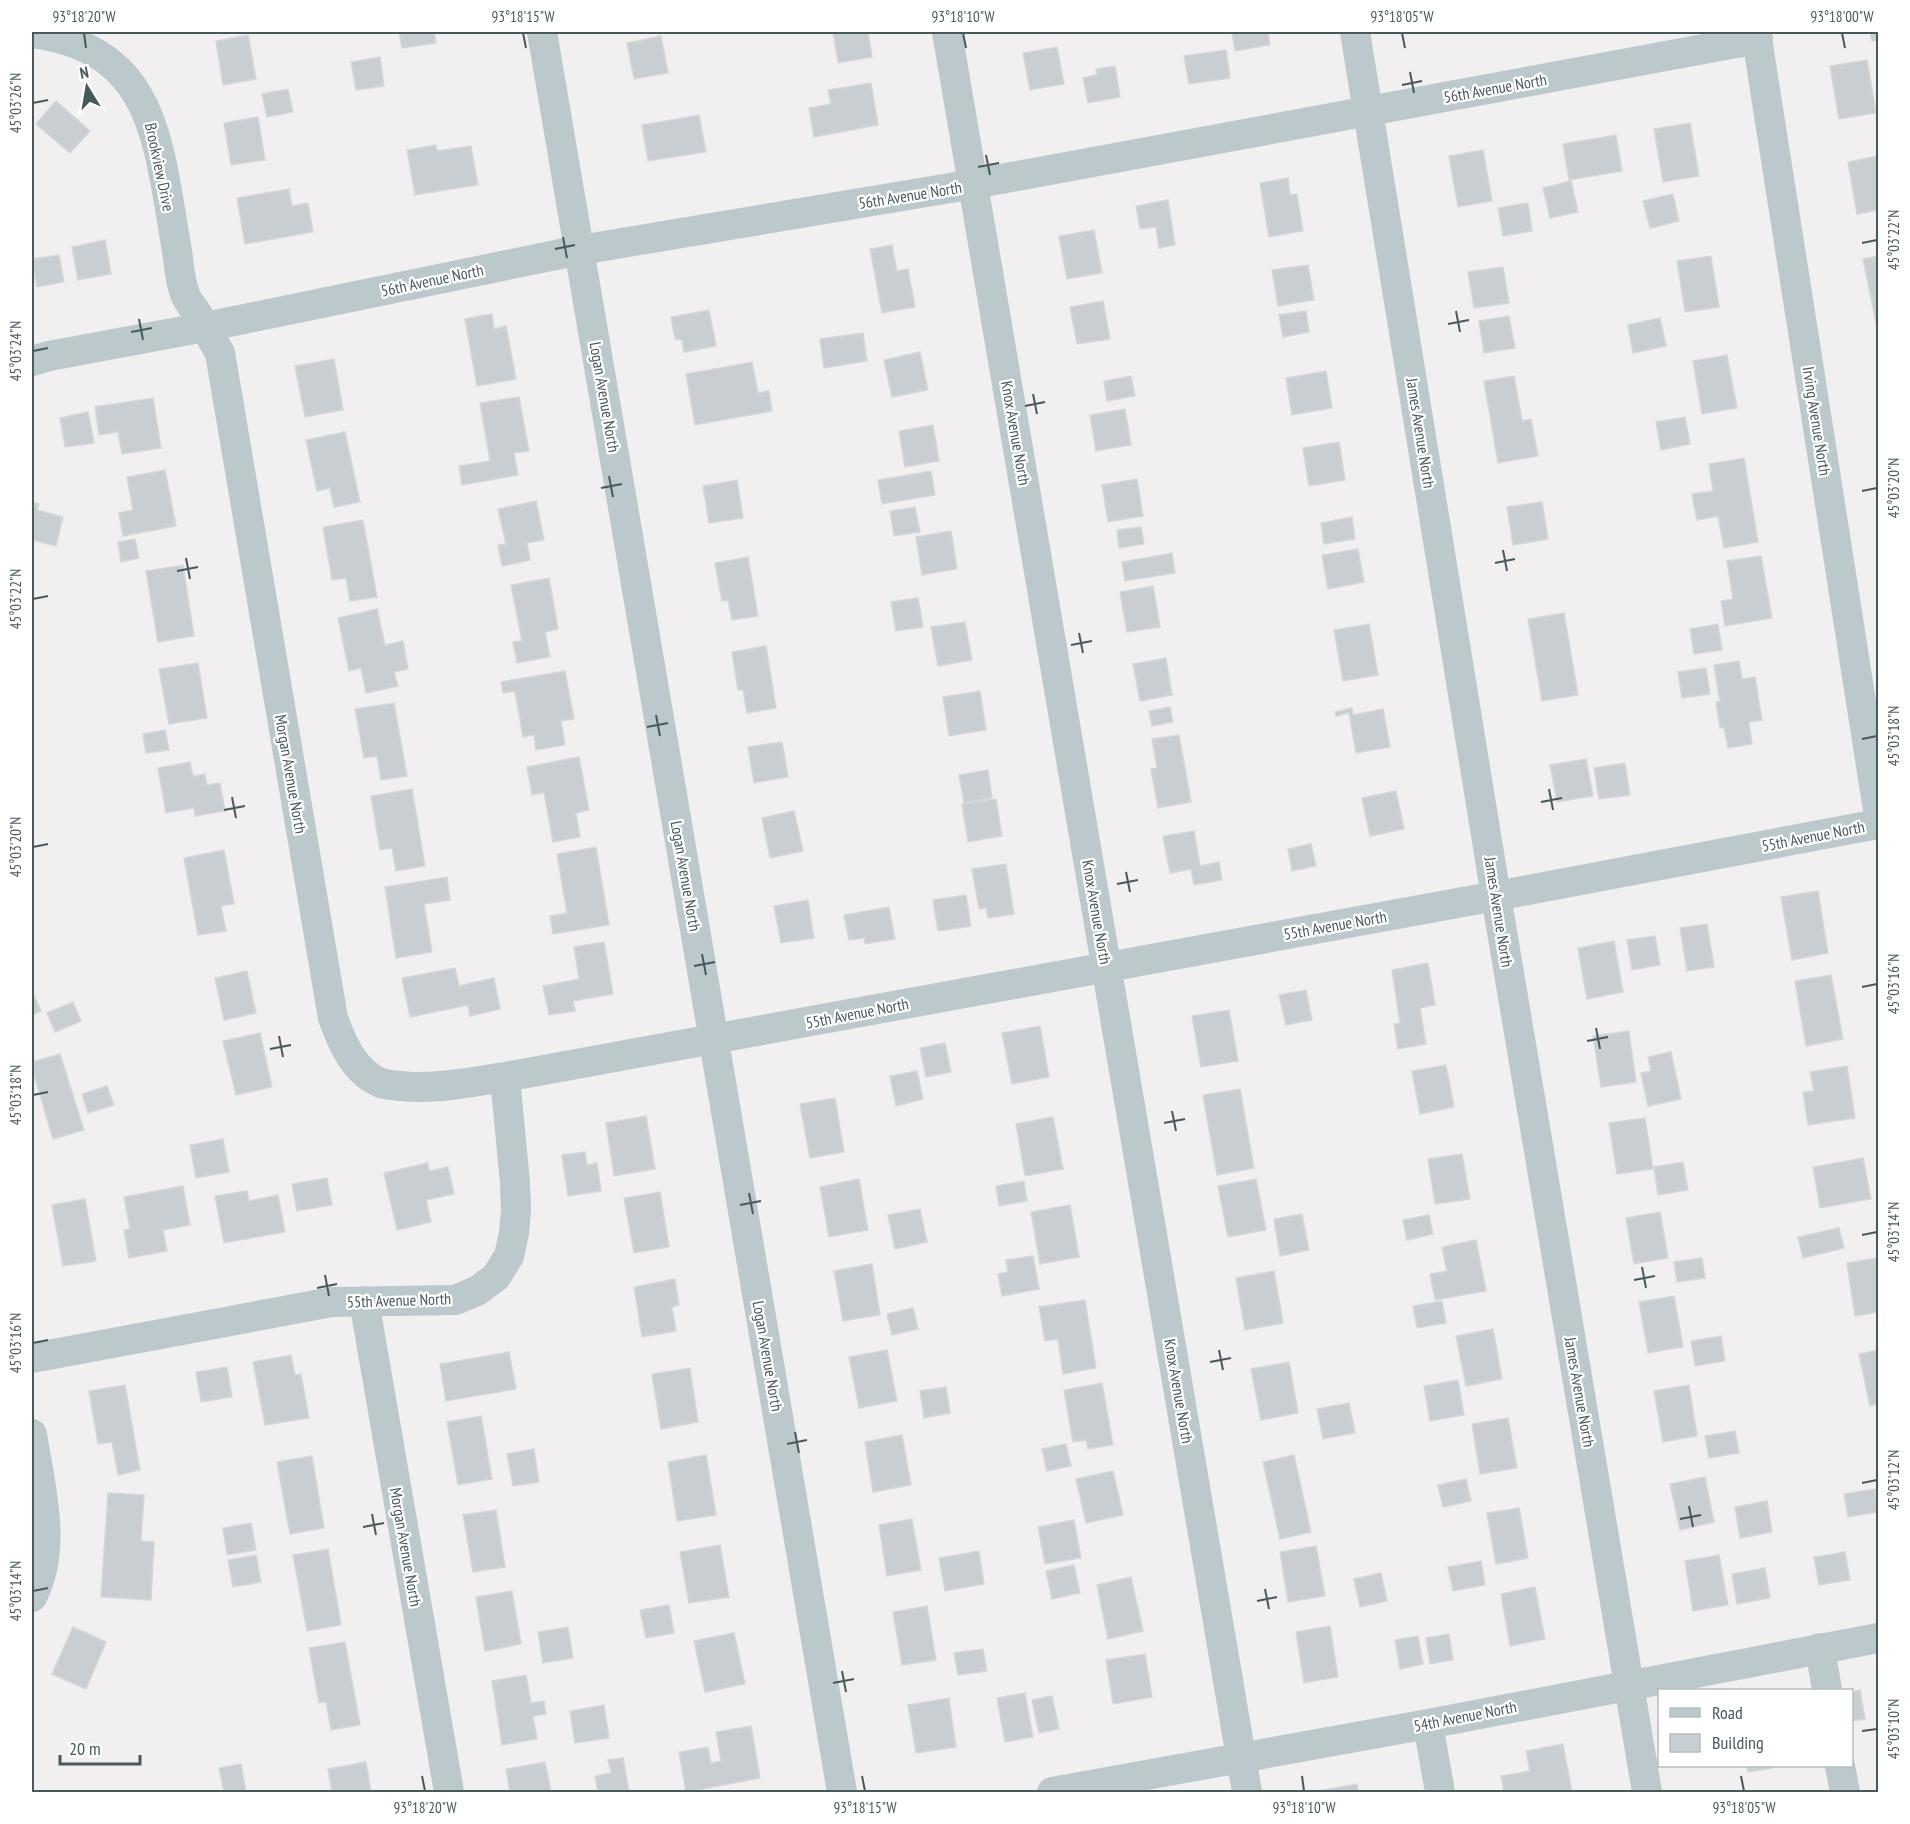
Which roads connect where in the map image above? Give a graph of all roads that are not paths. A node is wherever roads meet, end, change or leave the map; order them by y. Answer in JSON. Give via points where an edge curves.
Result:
{"nodes":[{"id":1,"x":542,"y":32,"type":"edge"},
{"id":2,"x":947,"y":32,"type":"edge"},
{"id":3,"x":1355,"y":32,"type":"edge"},
{"id":4,"x":32,"y":33,"type":"edge"},
{"id":5,"x":1757,"y":35,"type":"edge"},
{"id":6,"x":1369,"y":111,"type":"junction"},
{"id":7,"x":974,"y":184,"type":"junction"},
{"id":8,"x":579,"y":250,"type":"junction"},
{"id":9,"x":205,"y":327,"type":"junction"},
{"id":10,"x":32,"y":361,"type":"edge"},
{"id":11,"x":1878,"y":810,"type":"edge"},
{"id":12,"x":1878,"y":824,"type":"edge"},
{"id":13,"x":1497,"y":896,"type":"junction"},
{"id":14,"x":1106,"y":967,"type":"junction"},
{"id":15,"x":714,"y":1040,"type":"junction"},
{"id":16,"x":505,"y":1077,"type":"junction"},
{"id":17,"x":364,"y":1301,"type":"junction"},
{"id":18,"x":32,"y":1358,"type":"edge"},
{"id":19,"x":32,"y":1434,"type":"edge"},
{"id":20,"x":32,"y":1597,"type":"edge"},
{"id":21,"x":1878,"y":1638,"type":"edge"},
{"id":22,"x":1820,"y":1648,"type":"junction"},
{"id":23,"x":1629,"y":1684,"type":"junction"},
{"id":24,"x":1827,"y":1689,"type":"edge"},
{"id":25,"x":1428,"y":1724,"type":"junction"},
{"id":26,"x":1242,"y":1758,"type":"junction"},
{"id":27,"x":1840,"y":1767,"type":"edge"},
{"id":28,"x":449,"y":1792,"type":"edge"},
{"id":29,"x":842,"y":1792,"type":"edge"},
{"id":30,"x":1052,"y":1792,"type":"edge"},
{"id":31,"x":1247,"y":1792,"type":"edge"},
{"id":32,"x":1440,"y":1792,"type":"edge"},
{"id":33,"x":1647,"y":1792,"type":"edge"},
{"id":34,"x":1845,"y":1792,"type":"edge"}],
"edges":[{"from":1,"to":8,"type":"street","name":"Logan Avenue North"},
{"from":2,"to":7,"type":"street","name":"Knox Avenue North"},
{"from":3,"to":6,"type":"street","name":"James Avenue North"},
{"from":4,"to":9,"type":"street","name":"Brookview Drive","via":[[74,42],[96,52],[113,64],[139,96],[160,153],[185,294]]},
{"from":5,"to":6,"type":"street","name":"56th Avenue North"},
{"from":5,"to":11,"type":"street","name":"Irving Avenue North"},
{"from":6,"to":7,"type":"street","name":"56th Avenue North"},
{"from":6,"to":13,"type":"street","name":"James Avenue North"},
{"from":7,"to":8,"type":"street","name":"56th Avenue North"},
{"from":7,"to":14,"type":"street","name":"Knox Avenue North"},
{"from":8,"to":9,"type":"street","name":"56th Avenue North"},
{"from":8,"to":15,"type":"street","name":"Logan Avenue North"},
{"from":9,"to":10,"type":"street","name":"56th Avenue North"},
{"from":9,"to":16,"type":"street","name":"Morgan Avenue North","via":[[220,353],[333,1018],[342,1045],[359,1067],[381,1083],[441,1087]]},
{"from":12,"to":13,"type":"street","name":"55th Avenue North"},
{"from":13,"to":14,"type":"street","name":"55th Avenue North"},
{"from":13,"to":23,"type":"street","name":"James Avenue North"},
{"from":14,"to":15,"type":"street","name":"55th Avenue North"},
{"from":14,"to":26,"type":"street","name":"Knox Avenue North"},
{"from":15,"to":16,"type":"street","name":"55th Avenue North"},
{"from":15,"to":29,"type":"street","name":"Logan Avenue North"},
{"from":16,"to":17,"type":"street","name":"55th Avenue North","via":[[516,1211],[509,1256],[496,1277],[455,1300]]},
{"from":17,"to":18,"type":"street","name":"55th Avenue North","via":[[332,1302]]},
{"from":17,"to":28,"type":"street","name":"Morgan Avenue North"},
{"from":19,"to":20,"type":"street","via":[[45,1511],[45,1551]]},
{"from":21,"to":22,"type":"street","name":"54th Avenue North"},
{"from":22,"to":23,"type":"street","name":"54th Avenue North"},
{"from":22,"to":24,"type":"street"},
{"from":23,"to":25,"type":"street","name":"54th Avenue North"},
{"from":23,"to":33,"type":"street","name":"James Avenue North"},
{"from":25,"to":26,"type":"street","name":"54th Avenue North"},
{"from":25,"to":32,"type":"street"},
{"from":26,"to":30,"type":"street","name":"54th Avenue North"},
{"from":26,"to":31,"type":"street","name":"Knox Avenue North"},
{"from":27,"to":34,"type":"street"}]}
